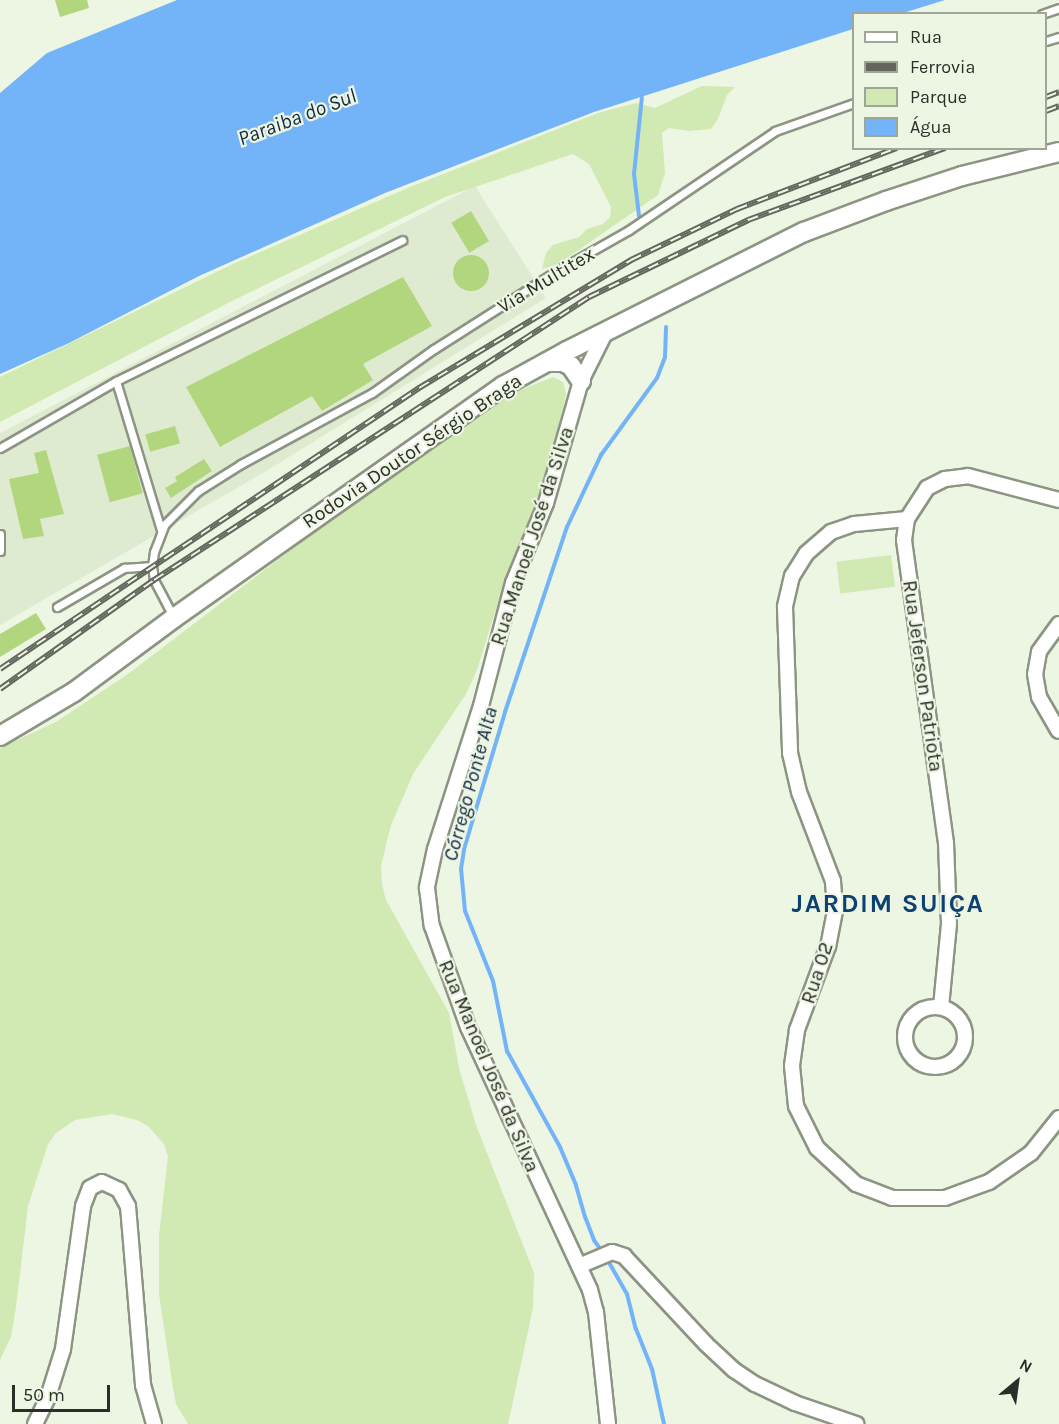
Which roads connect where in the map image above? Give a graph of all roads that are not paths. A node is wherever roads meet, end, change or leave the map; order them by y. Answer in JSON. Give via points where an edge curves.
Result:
{"nodes":[{"id":1,"x":852,"y":104,"type":"edge"},
{"id":2,"x":1040,"y":150,"type":"edge"},
{"id":3,"x":1059,"y":152,"type":"edge"},
{"id":4,"x":1001,"y":166,"type":"junction"},
{"id":5,"x":402,"y":240,"type":"dead end"},
{"id":6,"x":606,"y":331,"type":"junction"},
{"id":7,"x":547,"y":362,"type":"junction"},
{"id":8,"x":116,"y":381,"type":"junction"},
{"id":9,"x":581,"y":381,"type":"junction"},
{"id":10,"x":0,"y":448,"type":"edge"},
{"id":11,"x":1059,"y":500,"type":"edge"},
{"id":12,"x":907,"y":519,"type":"junction"},
{"id":13,"x":161,"y":530,"type":"junction"},
{"id":14,"x":0,"y":534,"type":"edge"},
{"id":15,"x":0,"y":550,"type":"edge"},
{"id":16,"x":152,"y":566,"type":"junction"},
{"id":17,"x":57,"y":607,"type":"dead end"},
{"id":18,"x":174,"y":618,"type":"junction"},
{"id":19,"x":1059,"y":624,"type":"edge"},
{"id":20,"x":1059,"y":731,"type":"edge"},
{"id":21,"x":0,"y":736,"type":"edge"},
{"id":22,"x":941,"y":1007,"type":"junction"},
{"id":23,"x":1059,"y":1118,"type":"edge"},
{"id":24,"x":579,"y":1266,"type":"junction"},
{"id":25,"x":35,"y":1424,"type":"edge"},
{"id":26,"x":154,"y":1424,"type":"edge"},
{"id":27,"x":609,"y":1424,"type":"edge"},
{"id":28,"x":856,"y":1424,"type":"edge"}],
"edges":[{"from":1,"to":13,"type":"lane","name":"Via Multitex","via":[[776,131],[740,152],[629,230],[555,272],[372,393],[198,491]]},
{"from":2,"to":4,"type":"main road"},
{"from":3,"to":4,"type":"main road","name":"Rodovia Doutor Sérgio Braga"},
{"from":4,"to":6,"type":"main road","name":"Rodovia Doutor Sérgio Braga","via":[[886,201],[804,232]]},
{"from":5,"to":8,"type":"lane"},
{"from":6,"to":7,"type":"main road","name":"Rodovia Doutor Sérgio Braga"},
{"from":6,"to":9,"type":"street","name":"Rua Manoel José da Silva"},
{"from":7,"to":9,"type":"main road","via":[[571,366]]},
{"from":7,"to":18,"type":"main road","name":"Rodovia Doutor Sérgio Braga","via":[[466,410]]},
{"from":8,"to":10,"type":"lane"},
{"from":8,"to":13,"type":"lane"},
{"from":9,"to":24,"type":"street","name":"Rua Manoel José da Silva","via":[[546,503],[513,583],[482,706],[435,849],[427,888],[432,926],[468,1027]]},
{"from":11,"to":12,"type":"street","name":"Rua Jeferson Patriota","via":[[968,476],[945,479],[927,488]]},
{"from":12,"to":22,"type":"street","name":"Rua Jeferson Patriota","via":[[904,540],[946,843],[949,924]]},
{"from":12,"to":23,"type":"street","name":"Rua 02","via":[[854,524],[831,532],[801,561],[792,576],[785,607],[790,753],[799,792],[833,881],[835,911],[828,946],[798,1030],[792,1065],[796,1106],[817,1148],[856,1184],[892,1198],[945,1198],[989,1182],[1031,1153]]},
{"from":13,"to":16,"type":"lane"},
{"from":14,"to":15,"type":"lane"},
{"from":16,"to":17,"type":"lane","via":[[123,568]]},
{"from":16,"to":18,"type":"lane","via":[[154,580]]},
{"from":18,"to":21,"type":"main road","name":"Rodovia Doutor Sérgio Braga","via":[[74,692]]},
{"from":19,"to":20,"type":"street","via":[[1039,652],[1035,674],[1039,697]]},
{"from":22,"to":22,"type":"street","via":[[959,1019],[965,1037],[959,1056],[933,1068],[908,1052],[905,1033],[914,1015]]},
{"from":24,"to":27,"type":"street","name":"Rua Manoel José da Silva","via":[[596,1312]]},
{"from":24,"to":28,"type":"street","via":[[612,1252],[624,1256],[734,1370],[795,1403]]},
{"from":25,"to":26,"type":"street","via":[[63,1349],[83,1206],[90,1188],[102,1182],[119,1190],[128,1206],[143,1385]]}]}
